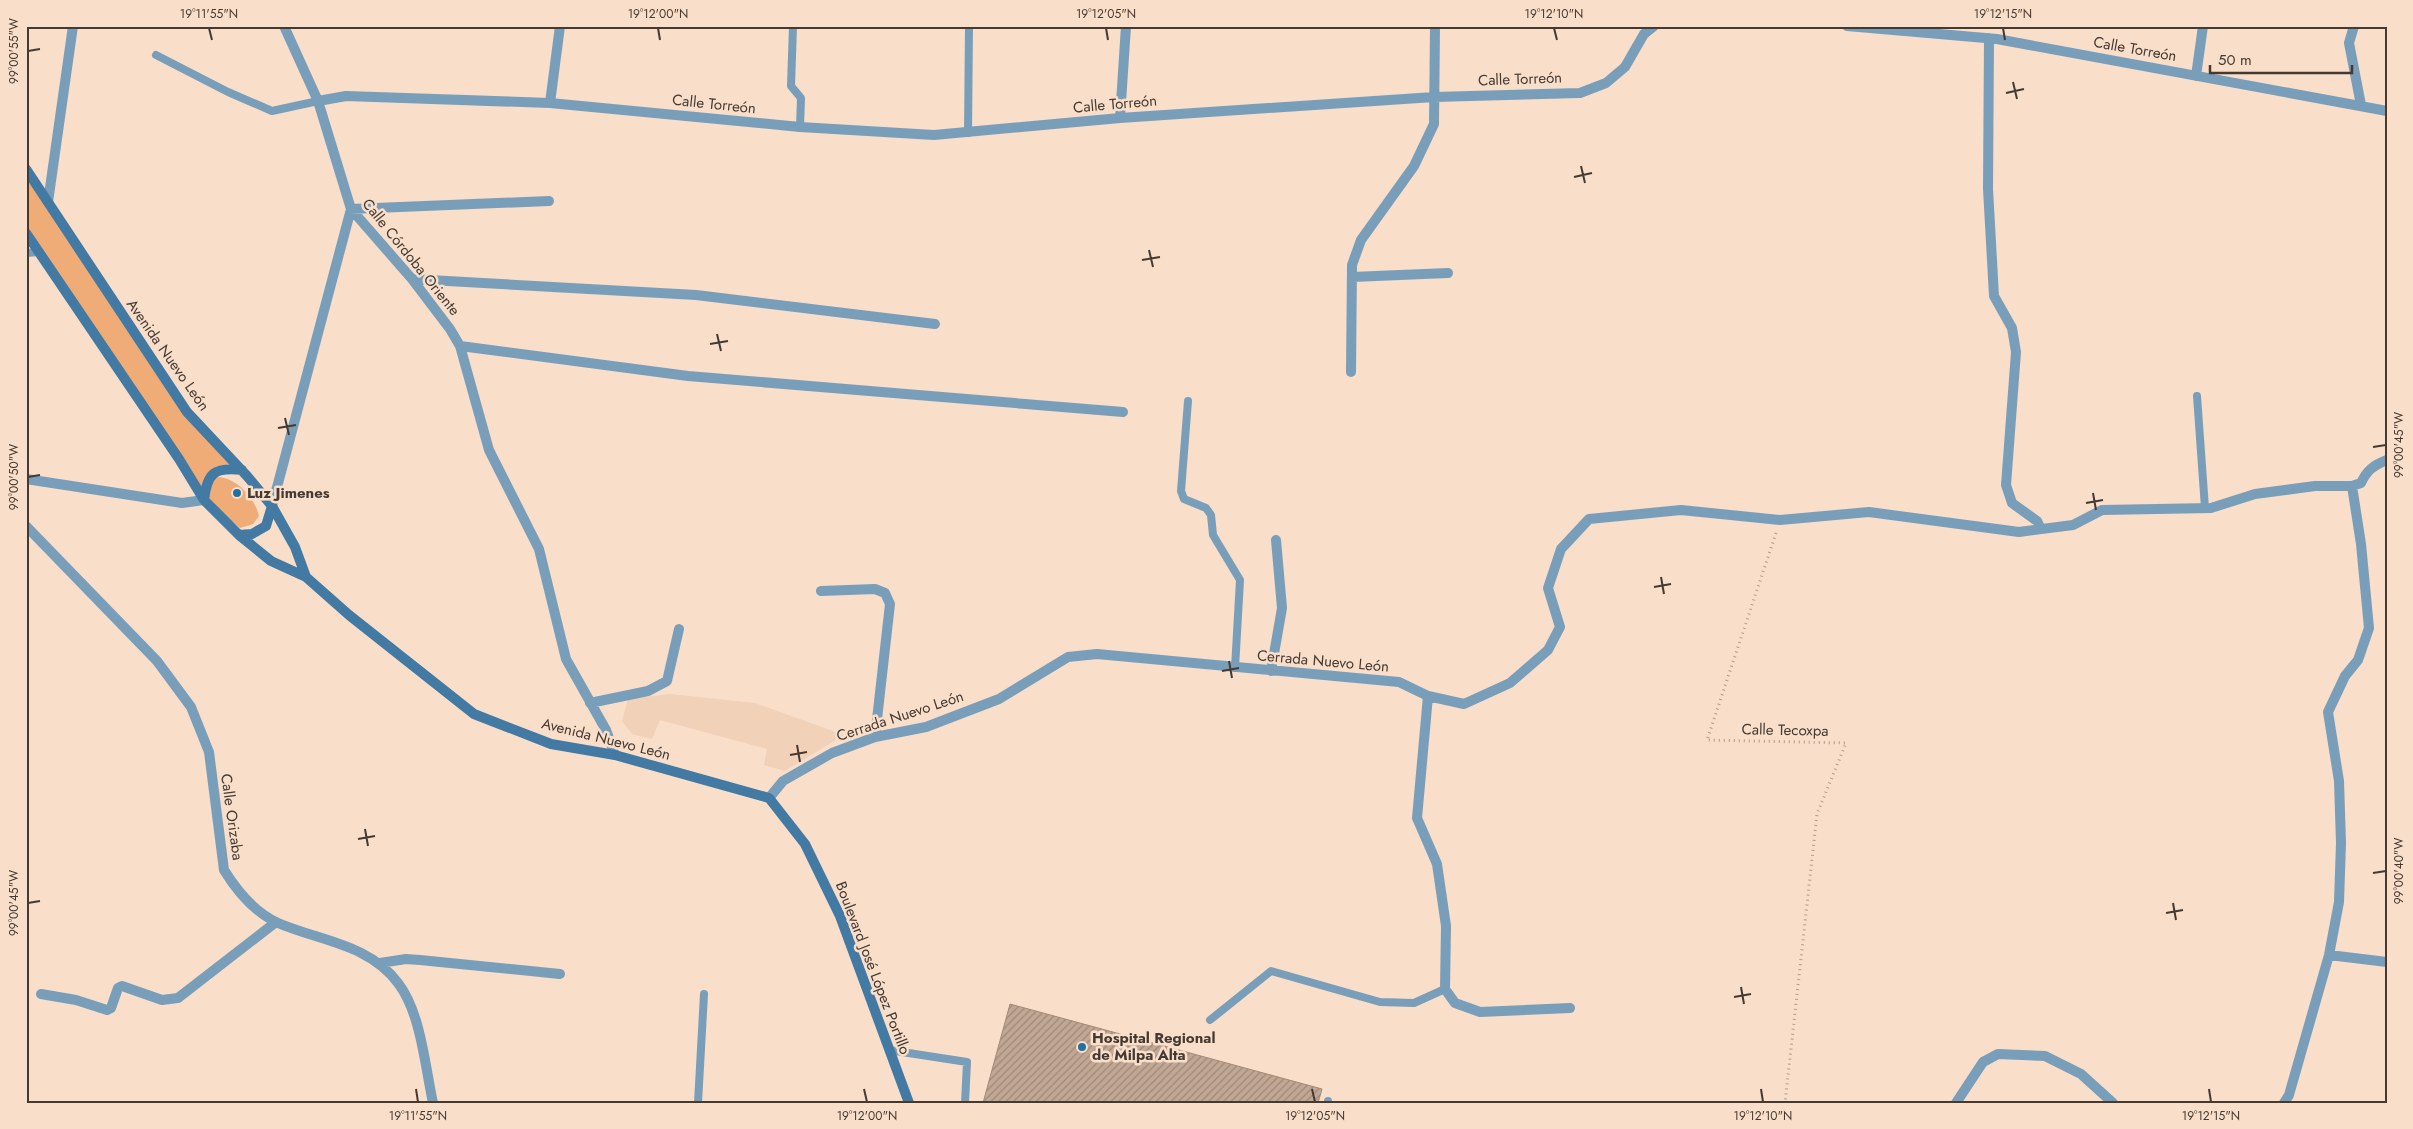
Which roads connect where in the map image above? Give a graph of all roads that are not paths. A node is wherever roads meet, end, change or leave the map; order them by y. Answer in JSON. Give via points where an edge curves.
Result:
{"nodes":[{"id":1,"x":73,"y":26,"type":"edge"},
{"id":2,"x":284,"y":26,"type":"edge"},
{"id":3,"x":560,"y":26,"type":"edge"},
{"id":4,"x":793,"y":26,"type":"edge"},
{"id":5,"x":969,"y":26,"type":"edge"},
{"id":6,"x":1126,"y":26,"type":"edge"},
{"id":7,"x":1435,"y":26,"type":"edge"},
{"id":8,"x":1654,"y":26,"type":"edge"},
{"id":9,"x":1847,"y":26,"type":"edge"},
{"id":10,"x":2203,"y":26,"type":"edge"},
{"id":11,"x":2354,"y":26,"type":"edge"},
{"id":12,"x":1990,"y":38,"type":"junction"},
{"id":13,"x":156,"y":55,"type":"dead end"},
{"id":14,"x":2196,"y":76,"type":"junction"},
{"id":15,"x":1434,"y":96,"type":"junction"},
{"id":16,"x":318,"y":101,"type":"junction"},
{"id":17,"x":550,"y":103,"type":"junction"},
{"id":18,"x":2361,"y":105,"type":"junction"},
{"id":19,"x":2387,"y":110,"type":"edge"},
{"id":20,"x":1120,"y":118,"type":"junction"},
{"id":21,"x":800,"y":127,"type":"junction"},
{"id":22,"x":968,"y":133,"type":"junction"},
{"id":23,"x":26,"y":169,"type":"edge"},
{"id":24,"x":549,"y":201,"type":"dead end"},
{"id":25,"x":48,"y":202,"type":"junction"},
{"id":26,"x":351,"y":210,"type":"junction"},
{"id":27,"x":26,"y":232,"type":"edge"},
{"id":28,"x":39,"y":252,"type":"junction"},
{"id":29,"x":26,"y":253,"type":"edge"},
{"id":30,"x":1448,"y":273,"type":"dead end"},
{"id":31,"x":1352,"y":277,"type":"junction"},
{"id":32,"x":412,"y":279,"type":"junction"},
{"id":33,"x":936,"y":324,"type":"dead end"},
{"id":34,"x":460,"y":346,"type":"junction"},
{"id":35,"x":1351,"y":372,"type":"dead end"},
{"id":36,"x":2196,"y":396,"type":"dead end"},
{"id":37,"x":1188,"y":401,"type":"dead end"},
{"id":38,"x":1122,"y":412,"type":"dead end"},
{"id":39,"x":2387,"y":460,"type":"edge"},
{"id":40,"x":242,"y":470,"type":"junction"},
{"id":41,"x":26,"y":479,"type":"edge"},
{"id":42,"x":2352,"y":486,"type":"junction"},
{"id":43,"x":204,"y":500,"type":"junction"},
{"id":44,"x":272,"y":506,"type":"junction"},
{"id":45,"x":2205,"y":508,"type":"junction"},
{"id":46,"x":27,"y":529,"type":"edge"},
{"id":47,"x":2041,"y":529,"type":"junction"},
{"id":48,"x":239,"y":535,"type":"junction"},
{"id":49,"x":1276,"y":540,"type":"dead end"},
{"id":50,"x":306,"y":577,"type":"junction"},
{"id":51,"x":821,"y":591,"type":"dead end"},
{"id":52,"x":679,"y":629,"type":"dead end"},
{"id":53,"x":1235,"y":668,"type":"junction"},
{"id":54,"x":1271,"y":671,"type":"junction"},
{"id":55,"x":1428,"y":696,"type":"junction"},
{"id":56,"x":590,"y":703,"type":"junction"},
{"id":57,"x":875,"y":737,"type":"junction"},
{"id":58,"x":615,"y":755,"type":"junction"},
{"id":59,"x":769,"y":798,"type":"junction"},
{"id":60,"x":276,"y":922,"type":"junction"},
{"id":61,"x":2329,"y":955,"type":"junction"},
{"id":62,"x":2387,"y":962,"type":"edge"},
{"id":63,"x":380,"y":964,"type":"junction"},
{"id":64,"x":560,"y":974,"type":"dead end"},
{"id":65,"x":1445,"y":989,"type":"junction"},
{"id":66,"x":41,"y":994,"type":"dead end"},
{"id":67,"x":704,"y":994,"type":"dead end"},
{"id":68,"x":1570,"y":1008,"type":"dead end"},
{"id":69,"x":1210,"y":1020,"type":"dead end"},
{"id":70,"x":890,"y":1050,"type":"junction"},
{"id":71,"x":433,"y":1103,"type":"edge"},
{"id":72,"x":698,"y":1103,"type":"edge"},
{"id":73,"x":909,"y":1103,"type":"edge"},
{"id":74,"x":965,"y":1103,"type":"edge"},
{"id":75,"x":1956,"y":1103,"type":"edge"},
{"id":76,"x":2113,"y":1103,"type":"edge"},
{"id":77,"x":2284,"y":1103,"type":"edge"}],
"edges":[{"from":1,"to":25,"type":"street"},
{"from":2,"to":16,"type":"street","name":"Calle Córdoba Oriente"},
{"from":3,"to":17,"type":"street"},
{"from":4,"to":21,"type":"lane","via":[[791,86],[801,98]]},
{"from":5,"to":22,"type":"lane"},
{"from":6,"to":20,"type":"street"},
{"from":7,"to":15,"type":"street"},
{"from":8,"to":15,"type":"street","name":"Calle Torreón","via":[[1644,34],[1625,67],[1606,83],[1580,93]]},
{"from":9,"to":12,"type":"street","name":"Calle Torreón"},
{"from":10,"to":14,"type":"street"},
{"from":11,"to":18,"type":"street","via":[[2349,43]]},
{"from":12,"to":14,"type":"street","name":"Calle Torreón"},
{"from":12,"to":47,"type":"street","via":[[1988,189],[1994,296],[2012,328],[2016,352],[2006,485],[2012,503],[2037,521]]},
{"from":13,"to":16,"type":"lane","via":[[272,111]]},
{"from":14,"to":18,"type":"street","name":"Calle Torreón"},
{"from":15,"to":20,"type":"street","name":"Calle Torreón"},
{"from":15,"to":31,"type":"street","via":[[1434,124],[1414,166],[1361,240],[1352,264]]},
{"from":16,"to":17,"type":"street","name":"Calle Torreón","via":[[346,96]]},
{"from":16,"to":26,"type":"street","name":"Calle Córdoba Oriente"},
{"from":17,"to":21,"type":"street","name":"Calle Torreón"},
{"from":18,"to":19,"type":"street","name":"Calle Torreón"},
{"from":20,"to":22,"type":"street","name":"Calle Torreón"},
{"from":21,"to":22,"type":"street","name":"Calle Torreón","via":[[934,135]]},
{"from":23,"to":25,"type":"main road","name":"Avenida Nuevo León"},
{"from":24,"to":26,"type":"street"},
{"from":25,"to":40,"type":"main road","name":"Avenida Nuevo León","via":[[187,412]]},
{"from":26,"to":32,"type":"street","name":"Calle Córdoba Oriente"},
{"from":26,"to":44,"type":"street"},
{"from":27,"to":28,"type":"main road","name":"Avenida Nuevo León"},
{"from":28,"to":29,"type":"lane"},
{"from":28,"to":43,"type":"main road","name":"Avenida Nuevo León"},
{"from":30,"to":31,"type":"street"},
{"from":31,"to":35,"type":"street"},
{"from":32,"to":33,"type":"street","via":[[696,295]]},
{"from":32,"to":34,"type":"street","name":"Calle Córdoba Oriente"},
{"from":34,"to":38,"type":"street","via":[[688,376]]},
{"from":34,"to":56,"type":"street","name":"Calle Córdoba Oriente","via":[[489,450],[539,550],[566,659]]},
{"from":36,"to":45,"type":"lane"},
{"from":37,"to":53,"type":"lane","via":[[1181,491],[1184,500],[1206,508],[1213,535],[1240,580]]},
{"from":39,"to":42,"type":"street","via":[[2375,465],[2361,483]]},
{"from":40,"to":43,"type":"main road","via":[[228,469],[211,474]]},
{"from":40,"to":44,"type":"main road","name":"Avenida Nuevo León"},
{"from":41,"to":43,"type":"street","via":[[182,503]]},
{"from":42,"to":45,"type":"street","name":"Cerrada Nuevo León","via":[[2315,486],[2255,494]]},
{"from":42,"to":61,"type":"street","via":[[2369,628],[2358,660],[2345,676],[2328,712],[2339,781],[2341,843],[2339,902]]},
{"from":43,"to":48,"type":"main road","name":"Avenida Nuevo León"},
{"from":44,"to":48,"type":"main road","via":[[266,526],[252,534]]},
{"from":44,"to":50,"type":"main road","name":"Avenida Nuevo León","via":[[295,547]]},
{"from":45,"to":47,"type":"street","name":"Cerrada Nuevo León","via":[[2102,510],[2073,525]]},
{"from":46,"to":60,"type":"street","name":"Calle Orizaba","via":[[157,661],[191,707],[209,752],[224,870],[247,900]]},
{"from":47,"to":55,"type":"street","name":"Cerrada Nuevo León","via":[[2019,532],[1869,512],[1780,520],[1681,510],[1589,519],[1562,548],[1548,588],[1560,627],[1548,650],[1510,683],[1464,704]]},
{"from":48,"to":50,"type":"main road","name":"Avenida Nuevo León","via":[[271,561]]},
{"from":49,"to":54,"type":"street","via":[[1282,608]]},
{"from":50,"to":58,"type":"main road","name":"Avenida Nuevo León","via":[[474,714],[551,744]]},
{"from":51,"to":57,"type":"street","via":[[875,589],[885,593],[890,604]]},
{"from":52,"to":56,"type":"street","via":[[667,681],[648,691]]},
{"from":53,"to":54,"type":"street","name":"Cerrada Nuevo León"},
{"from":53,"to":57,"type":"street","name":"Cerrada Nuevo León","via":[[1097,654],[1068,657],[999,699],[926,727]]},
{"from":54,"to":55,"type":"street","name":"Cerrada Nuevo León","via":[[1399,682]]},
{"from":55,"to":65,"type":"street","via":[[1417,818],[1436,864],[1446,926]]},
{"from":56,"to":58,"type":"street","name":"Calle Córdoba Oriente","via":[[606,730]]},
{"from":57,"to":59,"type":"street","name":"Cerrada Nuevo León","via":[[832,753],[783,782]]},
{"from":58,"to":59,"type":"main road","name":"Avenida Nuevo León"},
{"from":59,"to":70,"type":"main road","name":"Boulevard José López Portillo","via":[[805,844],[840,916]]},
{"from":60,"to":63,"type":"street","name":"Calle Orizaba","via":[[363,953]]},
{"from":60,"to":66,"type":"street","via":[[178,998],[162,1000],[122,986],[118,988],[112,1008],[107,1010]]},
{"from":61,"to":62,"type":"street"},
{"from":61,"to":77,"type":"street","via":[[2290,1095]]},
{"from":63,"to":64,"type":"street","via":[[406,959]]},
{"from":63,"to":71,"type":"street","name":"Calle Orizaba","via":[[398,983],[410,1003]]},
{"from":65,"to":68,"type":"street","via":[[1455,1003],[1480,1012]]},
{"from":65,"to":69,"type":"lane","via":[[1414,1003],[1380,1002],[1271,971]]},
{"from":67,"to":72,"type":"lane"},
{"from":70,"to":73,"type":"main road","name":"Boulevard José López Portillo"},
{"from":70,"to":74,"type":"lane","via":[[967,1062]]},
{"from":75,"to":76,"type":"street","via":[[1983,1062],[1998,1054],[2045,1056],[2081,1074]]}]}
